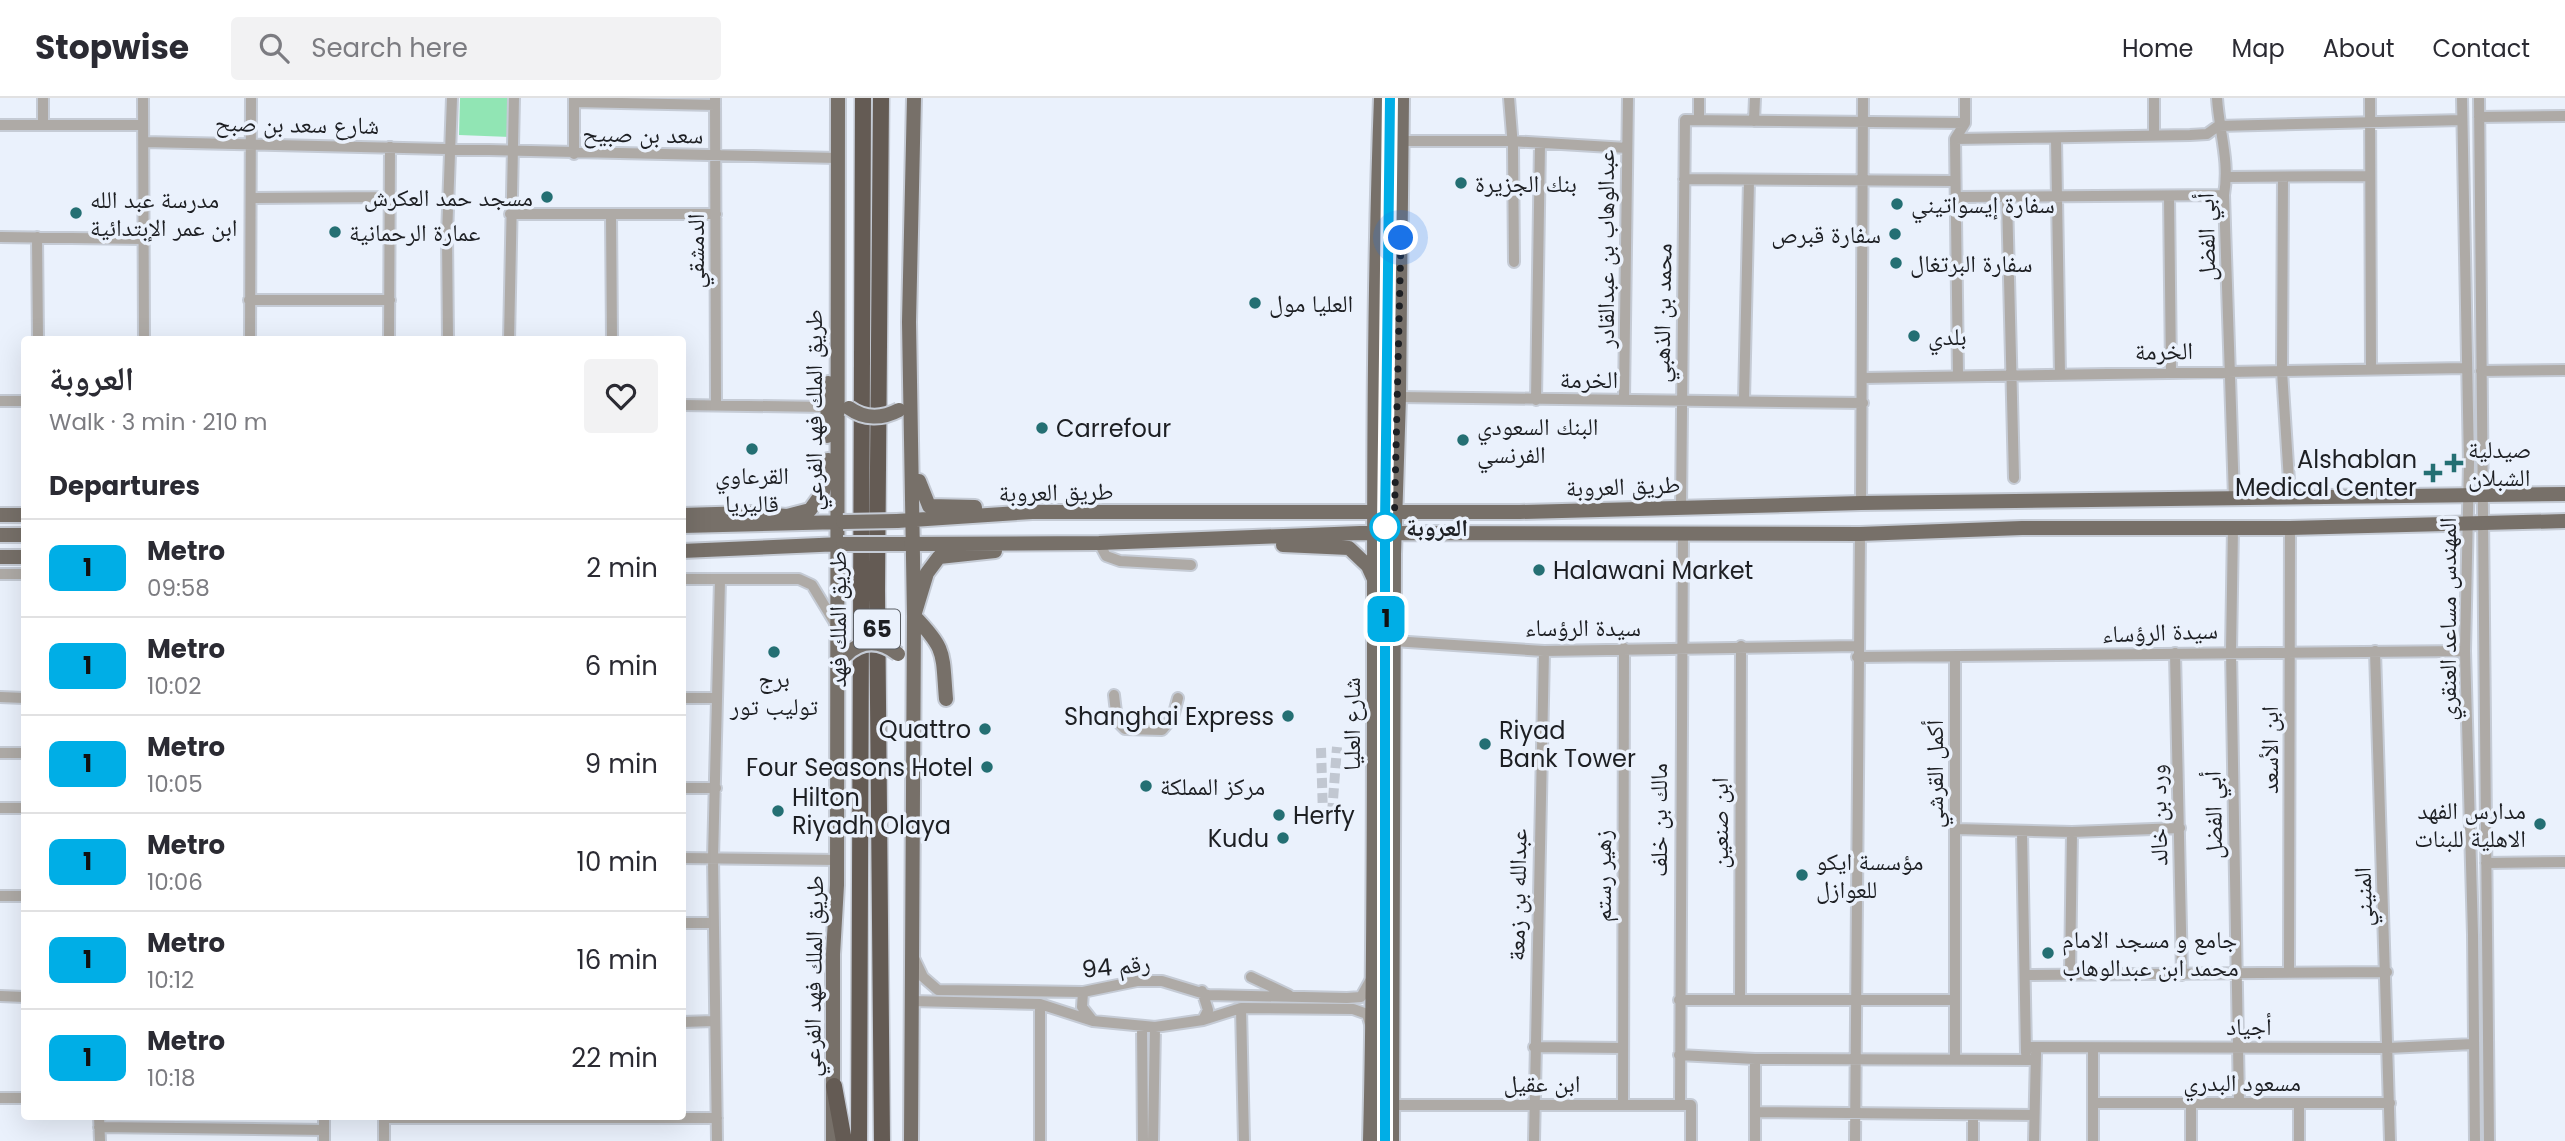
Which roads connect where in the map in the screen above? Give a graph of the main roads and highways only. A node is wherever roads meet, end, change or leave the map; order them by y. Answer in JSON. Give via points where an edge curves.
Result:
{"nodes":[{"id":1,"x":838,"y":98,"type":"edge"},
{"id":2,"x":863,"y":98,"type":"edge"},
{"id":3,"x":881,"y":98,"type":"edge"},
{"id":4,"x":914,"y":98,"type":"edge"},
{"id":5,"x":1381,"y":98,"type":"edge"},
{"id":6,"x":1402,"y":98,"type":"edge"},
{"id":7,"x":836,"y":316,"type":"junction"},
{"id":8,"x":909,"y":322,"type":"junction"},
{"id":9,"x":913,"y":457,"type":"junction"},
{"id":10,"x":2565,"y":494,"type":"edge"},
{"id":11,"x":1375,"y":510,"type":"junction"},
{"id":12,"x":1395,"y":511,"type":"junction"},
{"id":13,"x":1032,"y":512,"type":"junction"},
{"id":14,"x":0,"y":515,"type":"edge"},
{"id":15,"x":21,"y":515,"type":"edge"},
{"id":16,"x":686,"y":515,"type":"edge"},
{"id":17,"x":787,"y":516,"type":"junction"},
{"id":18,"x":914,"y":521,"type":"junction"},
{"id":19,"x":2565,"y":521,"type":"edge"},
{"id":20,"x":840,"y":522,"type":"junction"},
{"id":21,"x":817,"y":523,"type":"junction"},
{"id":22,"x":770,"y":524,"type":"junction"},
{"id":23,"x":686,"y":526,"type":"edge"},
{"id":24,"x":1374,"y":534,"type":"junction"},
{"id":25,"x":1394,"y":534,"type":"junction"},
{"id":26,"x":0,"y":535,"type":"edge"},
{"id":27,"x":21,"y":535,"type":"edge"},
{"id":28,"x":1247,"y":540,"type":"junction"},
{"id":29,"x":1031,"y":542,"type":"junction"},
{"id":30,"x":913,"y":543,"type":"junction"},
{"id":31,"x":839,"y":545,"type":"junction"},
{"id":32,"x":686,"y":551,"type":"edge"},
{"id":33,"x":21,"y":556,"type":"edge"},
{"id":34,"x":0,"y":557,"type":"edge"},
{"id":35,"x":1376,"y":583,"type":"junction"},
{"id":36,"x":914,"y":617,"type":"junction"},
{"id":37,"x":837,"y":687,"type":"junction"},
{"id":38,"x":913,"y":689,"type":"junction"},
{"id":39,"x":946,"y":699,"type":"dead end"},
{"id":40,"x":1373,"y":1033,"type":"junction"},
{"id":41,"x":1393,"y":1034,"type":"junction"},
{"id":42,"x":834,"y":1086,"type":"junction"},
{"id":43,"x":833,"y":1141,"type":"edge"},
{"id":44,"x":844,"y":1141,"type":"edge"},
{"id":45,"x":859,"y":1141,"type":"edge"},
{"id":46,"x":882,"y":1141,"type":"edge"},
{"id":47,"x":911,"y":1141,"type":"edge"},
{"id":48,"x":1370,"y":1141,"type":"edge"},
{"id":49,"x":1392,"y":1141,"type":"edge"}],
"edges":[{"from":1,"to":7,"type":"main road","name":"طريق الملك فهد الفرعي"},
{"from":2,"to":45,"type":"highway","name":"طريق الملك فهد","number":"65"},
{"from":3,"to":46,"type":"highway","name":"طريق الملك فهد","number":"65","via":[[877,632]]},
{"from":4,"to":8,"type":"main road"},
{"from":5,"to":11,"type":"main road","name":"شارع العليا","via":[[1374,289]]},
{"from":6,"to":12,"type":"main road","name":"شارع العليا"},
{"from":7,"to":8,"type":"main road","bridge":true,"via":[[836,382],[842,401],[856,413],[876,417],[899,410],[905,397]]},
{"from":7,"to":17,"type":"main road","via":[[823,492],[810,510]]},
{"from":7,"to":20,"type":"main road","name":"طريق الملك فهد الفرعي"},
{"from":8,"to":9,"type":"main road"},
{"from":9,"to":13,"type":"main road","via":[[929,506],[1007,507]]},
{"from":9,"to":18,"type":"main road"},
{"from":10,"to":12,"type":"main road","name":"طريق العروبة"},
{"from":11,"to":12,"type":"main road","name":"طريق العروبة"},
{"from":11,"to":13,"type":"main road","name":"طريق العروبة"},
{"from":11,"to":24,"type":"main road","name":"شارع العليا"},
{"from":12,"to":25,"type":"main road","name":"شارع العليا"},
{"from":13,"to":18,"type":"main road","name":"طريق العروبة"},
{"from":14,"to":15,"type":"main road"},
{"from":16,"to":17,"type":"main road"},
{"from":17,"to":21,"type":"main road"},
{"from":17,"to":22,"type":"main road"},
{"from":18,"to":20,"type":"main road","name":"طريق العروبة","bridge":true},
{"from":18,"to":30,"type":"main road"},
{"from":19,"to":25,"type":"main road","name":"طريق العروبة","via":[[1860,534]]},
{"from":20,"to":21,"type":"main road","name":"طريق العروبة"},
{"from":20,"to":31,"type":"main road","name":"طريق الملك فهد الفرعي"},
{"from":21,"to":22,"type":"main road","name":"طريق العروبة"},
{"from":22,"to":23,"type":"main road","name":"طريق العروبة"},
{"from":24,"to":25,"type":"main road","name":"طريق العروبة"},
{"from":24,"to":28,"type":"main road","name":"طريق العروبة"},
{"from":24,"to":35,"type":"main road","name":"شارع العليا"},
{"from":25,"to":41,"type":"main road","name":"شارع العليا"},
{"from":26,"to":27,"type":"main road"},
{"from":28,"to":29,"type":"main road","name":"طريق العروبة"},
{"from":28,"to":35,"type":"main road","via":[[1349,548],[1368,566]]},
{"from":29,"to":30,"type":"main road","name":"طريق العروبة"},
{"from":29,"to":36,"type":"main road","via":[[939,557],[926,573]]},
{"from":30,"to":31,"type":"main road","name":"طريق العروبة","bridge":true},
{"from":30,"to":36,"type":"main road"},
{"from":31,"to":32,"type":"main road","name":"طريق العروبة"},
{"from":31,"to":37,"type":"main road","name":"طريق الملك فهد الفرعي"},
{"from":33,"to":34,"type":"main road"},
{"from":35,"to":40,"type":"main road","name":"شارع العليا"},
{"from":36,"to":38,"type":"main road"},
{"from":36,"to":39,"type":"main road","via":[[938,641]]},
{"from":37,"to":38,"type":"main road","bridge":true,"via":[[846,655],[870,642],[898,654]]},
{"from":37,"to":42,"type":"main road","name":"طريق الملك فهد الفرعي"},
{"from":38,"to":47,"type":"main road"},
{"from":40,"to":41,"type":"main road","via":[[1380,1018]]},
{"from":40,"to":48,"type":"main road","name":"شارع العليا"},
{"from":41,"to":49,"type":"main road","name":"شارع العليا"},
{"from":42,"to":43,"type":"main road","name":"طريق الملك فهد الفرعي"},
{"from":42,"to":44,"type":"highway"}]}
